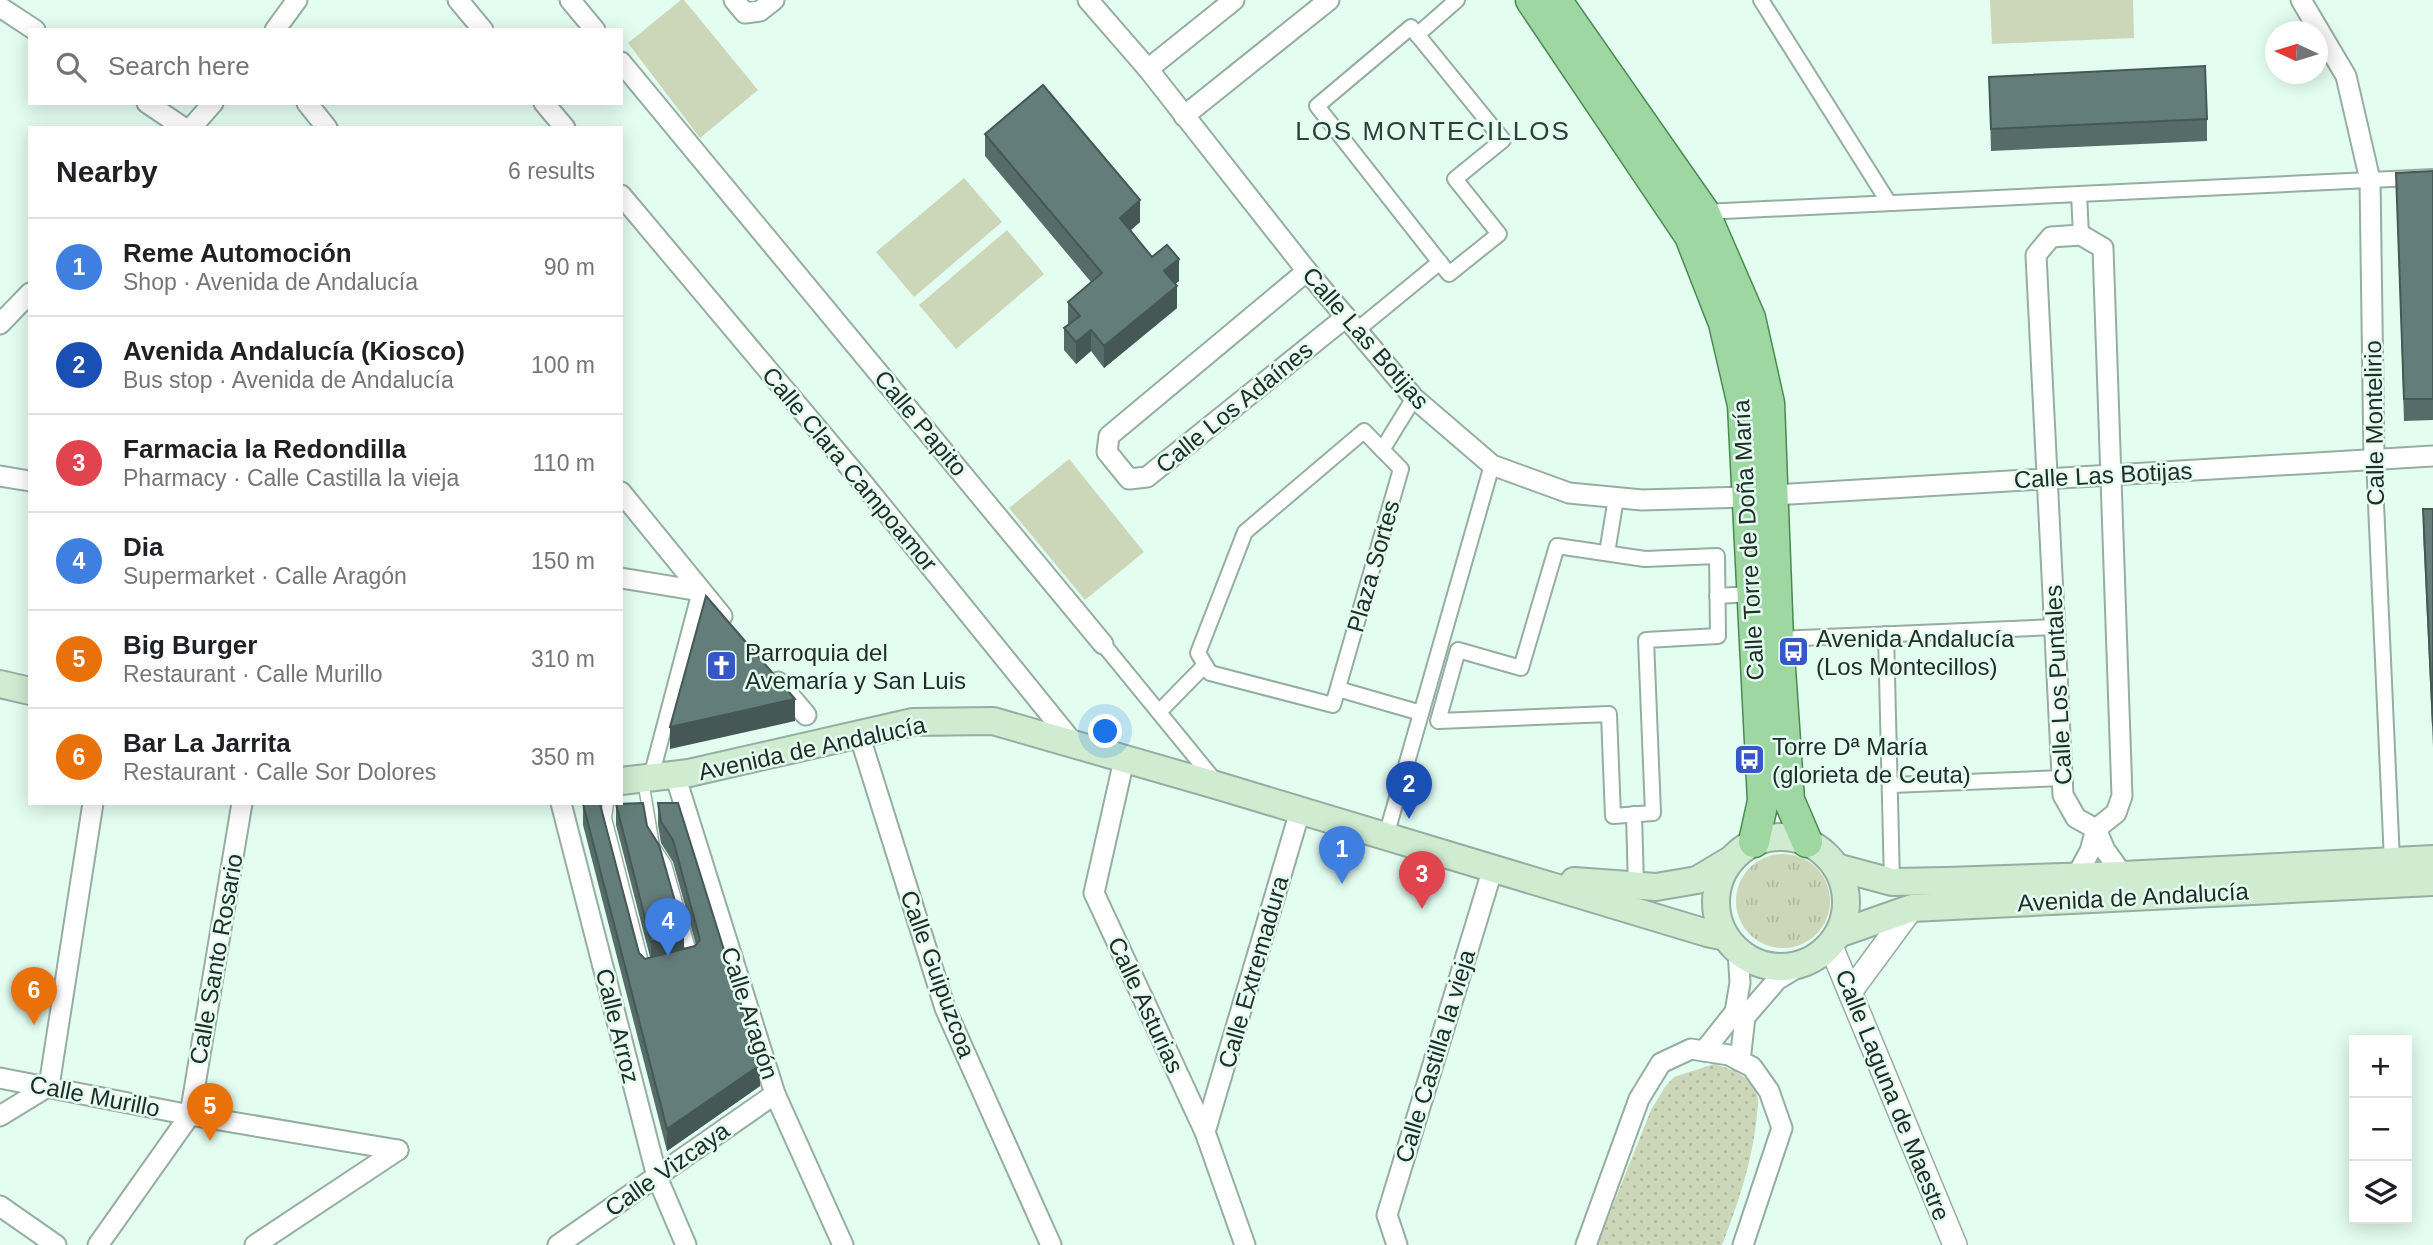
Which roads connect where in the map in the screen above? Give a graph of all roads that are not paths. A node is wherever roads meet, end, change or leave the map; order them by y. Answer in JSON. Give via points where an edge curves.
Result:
{"nodes":[{"id":1,"x":297,"y":0,"type":"edge"},
{"id":2,"x":458,"y":0,"type":"edge"},
{"id":3,"x":570,"y":0,"type":"edge"},
{"id":4,"x":734,"y":0,"type":"edge"},
{"id":5,"x":774,"y":0,"type":"edge"},
{"id":6,"x":1088,"y":0,"type":"edge"},
{"id":7,"x":1234,"y":0,"type":"edge"},
{"id":8,"x":1329,"y":0,"type":"edge"},
{"id":9,"x":1457,"y":0,"type":"edge"},
{"id":10,"x":1531,"y":0,"type":"edge"},
{"id":11,"x":1556,"y":0,"type":"edge"},
{"id":12,"x":1761,"y":0,"type":"edge"},
{"id":13,"x":2301,"y":0,"type":"edge"},
{"id":14,"x":0,"y":7,"type":"edge"},
{"id":15,"x":32,"y":28,"type":"edge"},
{"id":16,"x":276,"y":28,"type":"edge"},
{"id":17,"x":481,"y":28,"type":"edge"},
{"id":18,"x":593,"y":28,"type":"edge"},
{"id":19,"x":1417,"y":35,"type":"junction"},
{"id":20,"x":623,"y":64,"type":"edge"},
{"id":21,"x":1148,"y":69,"type":"junction"},
{"id":22,"x":150,"y":105,"type":"edge"},
{"id":23,"x":211,"y":105,"type":"edge"},
{"id":24,"x":309,"y":105,"type":"edge"},
{"id":25,"x":546,"y":105,"type":"edge"},
{"id":26,"x":1184,"y":116,"type":"junction"},
{"id":27,"x":181,"y":126,"type":"edge"},
{"id":28,"x":193,"y":126,"type":"edge"},
{"id":29,"x":325,"y":126,"type":"edge"},
{"id":30,"x":563,"y":126,"type":"edge"},
{"id":31,"x":2433,"y":177,"type":"edge"},
{"id":32,"x":2370,"y":180,"type":"junction"},
{"id":33,"x":2080,"y":194,"type":"junction"},
{"id":34,"x":623,"y":197,"type":"edge"},
{"id":35,"x":1889,"y":203,"type":"junction"},
{"id":36,"x":1704,"y":212,"type":"junction"},
{"id":37,"x":2081,"y":235,"type":"junction"},
{"id":38,"x":1440,"y":262,"type":"junction"},
{"id":39,"x":1307,"y":271,"type":"junction"},
{"id":40,"x":28,"y":295,"type":"edge"},
{"id":41,"x":1352,"y":323,"type":"junction"},
{"id":42,"x":0,"y":324,"type":"edge"},
{"id":43,"x":1414,"y":398,"type":"junction"},
{"id":44,"x":1382,"y":450,"type":"junction"},
{"id":45,"x":2433,"y":456,"type":"edge"},
{"id":46,"x":2374,"y":459,"type":"junction"},
{"id":47,"x":1492,"y":466,"type":"junction"},
{"id":48,"x":2111,"y":475,"type":"junction"},
{"id":49,"x":0,"y":476,"type":"edge"},
{"id":50,"x":2048,"y":478,"type":"junction"},
{"id":51,"x":28,"y":481,"type":"edge"},
{"id":52,"x":623,"y":494,"type":"edge"},
{"id":53,"x":1759,"y":496,"type":"junction"},
{"id":54,"x":1616,"y":498,"type":"junction"},
{"id":55,"x":1607,"y":554,"type":"junction"},
{"id":56,"x":623,"y":578,"type":"edge"},
{"id":57,"x":701,"y":591,"type":"junction"},
{"id":58,"x":1752,"y":594,"type":"junction"},
{"id":59,"x":1717,"y":596,"type":"junction"},
{"id":60,"x":2054,"y":627,"type":"junction"},
{"id":61,"x":736,"y":632,"type":"edge"},
{"id":62,"x":1886,"y":634,"type":"junction"},
{"id":63,"x":1778,"y":639,"type":"junction"},
{"id":64,"x":1103,"y":645,"type":"joint"},
{"id":65,"x":762,"y":663,"type":"edge"},
{"id":66,"x":1205,"y":665,"type":"junction"},
{"id":67,"x":1432,"y":675,"type":"junction"},
{"id":68,"x":1450,"y":681,"type":"junction"},
{"id":69,"x":0,"y":684,"type":"edge"},
{"id":70,"x":1338,"y":689,"type":"junction"},
{"id":71,"x":28,"y":691,"type":"edge"},
{"id":72,"x":1159,"y":712,"type":"junction"},
{"id":73,"x":1421,"y":713,"type":"junction"},
{"id":74,"x":806,"y":715,"type":"dead end"},
{"id":75,"x":859,"y":734,"type":"junction"},
{"id":76,"x":1075,"y":745,"type":"junction"},
{"id":77,"x":1124,"y":760,"type":"junction"},
{"id":78,"x":647,"y":778,"type":"edge"},
{"id":79,"x":2062,"y":778,"type":"junction"},
{"id":80,"x":1891,"y":785,"type":"junction"},
{"id":81,"x":1219,"y":786,"type":"junction"},
{"id":82,"x":93,"y":805,"type":"edge"},
{"id":83,"x":242,"y":805,"type":"edge"},
{"id":84,"x":562,"y":805,"type":"edge"},
{"id":85,"x":608,"y":805,"type":"edge"},
{"id":86,"x":1300,"y":811,"type":"junction"},
{"id":87,"x":1634,"y":814,"type":"junction"},
{"id":88,"x":2096,"y":829,"type":"junction"},
{"id":89,"x":1386,"y":836,"type":"junction"},
{"id":90,"x":1807,"y":842,"type":"junction"},
{"id":91,"x":1743,"y":851,"type":"junction"},
{"id":92,"x":2433,"y":859,"type":"edge"},
{"id":93,"x":2392,"y":861,"type":"junction"},
{"id":94,"x":1836,"y":867,"type":"junction"},
{"id":95,"x":1493,"y":868,"type":"junction"},
{"id":96,"x":2123,"y":875,"type":"junction"},
{"id":97,"x":2076,"y":877,"type":"junction"},
{"id":98,"x":1527,"y":878,"type":"junction"},
{"id":99,"x":1892,"y":882,"type":"junction"},
{"id":100,"x":2433,"y":882,"type":"edge"},
{"id":101,"x":1636,"y":886,"type":"junction"},
{"id":102,"x":1912,"y":908,"type":"junction"},
{"id":103,"x":1834,"y":939,"type":"junction"},
{"id":104,"x":1732,"y":944,"type":"junction"},
{"id":105,"x":1808,"y":961,"type":"junction"},
{"id":106,"x":681,"y":963,"type":"edge"},
{"id":107,"x":657,"y":970,"type":"edge"},
{"id":108,"x":1850,"y":992,"type":"junction"},
{"id":109,"x":1704,"y":1051,"type":"junction"},
{"id":110,"x":1740,"y":1060,"type":"junction"},
{"id":111,"x":0,"y":1078,"type":"edge"},
{"id":112,"x":49,"y":1086,"type":"junction"},
{"id":113,"x":775,"y":1094,"type":"junction"},
{"id":114,"x":190,"y":1115,"type":"junction"},
{"id":115,"x":0,"y":1116,"type":"edge"},
{"id":116,"x":1205,"y":1132,"type":"junction"},
{"id":117,"x":657,"y":1177,"type":"junction"},
{"id":118,"x":0,"y":1206,"type":"edge"},
{"id":119,"x":56,"y":1245,"type":"edge"},
{"id":120,"x":98,"y":1245,"type":"edge"},
{"id":121,"x":255,"y":1245,"type":"edge"},
{"id":122,"x":558,"y":1245,"type":"edge"},
{"id":123,"x":686,"y":1245,"type":"edge"},
{"id":124,"x":843,"y":1245,"type":"edge"},
{"id":125,"x":1051,"y":1245,"type":"edge"},
{"id":126,"x":1245,"y":1245,"type":"edge"},
{"id":127,"x":1396,"y":1245,"type":"edge"},
{"id":128,"x":1586,"y":1245,"type":"edge"},
{"id":129,"x":1743,"y":1245,"type":"edge"},
{"id":130,"x":1955,"y":1245,"type":"edge"}],
"edges":[{"from":1,"to":16,"type":"street"},
{"from":2,"to":17,"type":"street"},
{"from":3,"to":18,"type":"street"},
{"from":4,"to":5,"type":"street","via":[[745,13],[760,12]]},
{"from":6,"to":21,"type":"street","name":"Calle Las Botijas"},
{"from":7,"to":21,"type":"street"},
{"from":8,"to":26,"type":"street"},
{"from":9,"to":19,"type":"street"},
{"from":10,"to":53,"type":"main road","name":"Calle Torre de Doña María","via":[[1690,236],[1724,323]]},
{"from":11,"to":36,"type":"main road","name":"Calle Torre de Doña María"},
{"from":12,"to":35,"type":"street"},
{"from":13,"to":32,"type":"street","name":"Calle Montelirio","via":[[2346,76]]},
{"from":14,"to":15,"type":"street"},
{"from":19,"to":38,"type":"street","via":[[1411,27],[1317,106]]},
{"from":19,"to":38,"type":"street","via":[[1503,140],[1455,180],[1499,234],[1449,274]]},
{"from":20,"to":64,"type":"street","name":"Calle Papito"},
{"from":21,"to":26,"type":"street","name":"Calle Las Botijas"},
{"from":22,"to":27,"type":"street"},
{"from":23,"to":28,"type":"street"},
{"from":24,"to":29,"type":"street"},
{"from":25,"to":30,"type":"street"},
{"from":26,"to":39,"type":"street","name":"Calle Las Botijas"},
{"from":31,"to":32,"type":"street"},
{"from":32,"to":33,"type":"street"},
{"from":32,"to":46,"type":"street","name":"Calle Montelirio"},
{"from":33,"to":35,"type":"street"},
{"from":33,"to":37,"type":"street"},
{"from":34,"to":76,"type":"street","name":"Calle Clara Campoamor"},
{"from":35,"to":36,"type":"street"},
{"from":36,"to":53,"type":"main road","name":"Calle Torre de Doña María","via":[[1750,318],[1769,403]]},
{"from":37,"to":48,"type":"street","via":[[2103,248]]},
{"from":37,"to":50,"type":"street","name":"Calle Los Puntales","via":[[2051,237],[2036,255]]},
{"from":38,"to":41,"type":"street"},
{"from":39,"to":41,"type":"street","name":"Calle Las Botijas"},
{"from":39,"to":41,"type":"street","name":"Calle Los Adaínes","via":[[1109,436],[1107,452],[1129,479],[1147,477]]},
{"from":40,"to":42,"type":"street"},
{"from":41,"to":43,"type":"street","name":"Calle Las Botijas"},
{"from":43,"to":44,"type":"street"},
{"from":43,"to":47,"type":"street","name":"Calle Las Botijas"},
{"from":44,"to":66,"type":"street","name":"Plaza Sortes","via":[[1364,431],[1245,532],[1198,653]]},
{"from":44,"to":70,"type":"street","name":"Plaza Sortes","via":[[1401,469]]},
{"from":45,"to":46,"type":"street","name":"Calle Las Botijas"},
{"from":46,"to":48,"type":"street","name":"Calle Las Botijas"},
{"from":46,"to":93,"type":"street","name":"Calle Montelirio"},
{"from":47,"to":54,"type":"street","name":"Calle Las Botijas","via":[[1569,493]]},
{"from":47,"to":67,"type":"street"},
{"from":48,"to":50,"type":"street","name":"Calle Las Botijas"},
{"from":48,"to":88,"type":"street","via":[[2122,796],[2116,813]]},
{"from":49,"to":51,"type":"street"},
{"from":50,"to":53,"type":"street","name":"Calle Las Botijas"},
{"from":50,"to":60,"type":"street","name":"Calle Los Puntales"},
{"from":52,"to":57,"type":"street"},
{"from":53,"to":54,"type":"street","name":"Calle Las Botijas"},
{"from":53,"to":58,"type":"main road","name":"Calle Torre de Doña María"},
{"from":53,"to":63,"type":"main road","name":"Calle Torre de Doña María"},
{"from":54,"to":55,"type":"street"},
{"from":55,"to":59,"type":"street","via":[[1645,559],[1717,556]]},
{"from":55,"to":68,"type":"street","via":[[1557,546],[1521,668],[1458,650]]},
{"from":56,"to":57,"type":"street"},
{"from":57,"to":61,"type":"street"},
{"from":57,"to":78,"type":"street"},
{"from":58,"to":59,"type":"street"},
{"from":58,"to":91,"type":"main road","name":"Calle Torre de Doña María","via":[[1763,801]]},
{"from":59,"to":87,"type":"street","via":[[1718,636],[1646,640],[1653,813]]},
{"from":60,"to":62,"type":"street"},
{"from":60,"to":79,"type":"street","name":"Calle Los Puntales"},
{"from":62,"to":63,"type":"street"},
{"from":62,"to":80,"type":"street"},
{"from":63,"to":90,"type":"main road","name":"Calle Torre de Doña María","via":[[1789,800]]},
{"from":64,"to":72,"type":"street","name":"Calle Papito"},
{"from":65,"to":74,"type":"street"},
{"from":66,"to":70,"type":"street","via":[[1210,673],[1333,705]]},
{"from":66,"to":72,"type":"street"},
{"from":67,"to":68,"type":"street"},
{"from":67,"to":73,"type":"street"},
{"from":68,"to":87,"type":"street","via":[[1438,721],[1609,714],[1613,816]]},
{"from":69,"to":71,"type":"main road"},
{"from":70,"to":73,"type":"street"},
{"from":72,"to":81,"type":"street","name":"Calle Papito"},
{"from":73,"to":89,"type":"street"},
{"from":75,"to":76,"type":"main road","name":"Avenida de Andalucía","via":[[913,722],[993,721]]},
{"from":75,"to":78,"type":"main road","name":"Avenida de Andalucía"},
{"from":75,"to":125,"type":"street","name":"Calle Guipuzcoa","via":[[945,1008]]},
{"from":76,"to":77,"type":"main road","name":"Avenida de Andalucía"},
{"from":77,"to":81,"type":"main road","name":"Avenida de Andalucía"},
{"from":77,"to":116,"type":"street","name":"Calle Asturias","via":[[1094,892]]},
{"from":78,"to":106,"type":"lane","via":[[654,846],[667,864],[693,960]]},
{"from":78,"to":113,"type":"street","name":"Calle Aragón"},
{"from":79,"to":80,"type":"street"},
{"from":79,"to":88,"type":"street","name":"Calle Los Puntales","via":[[2063,795],[2076,818]]},
{"from":80,"to":99,"type":"street"},
{"from":81,"to":86,"type":"main road","name":"Avenida de Andalucía"},
{"from":82,"to":112,"type":"street"},
{"from":83,"to":114,"type":"street","name":"Calle Santo Rosario"},
{"from":84,"to":117,"type":"street","name":"Calle Arroz"},
{"from":85,"to":107,"type":"lane","via":[[607,818],[646,973]]},
{"from":86,"to":89,"type":"main road","name":"Avenida de Andalucía"},
{"from":86,"to":116,"type":"street","name":"Calle Extremadura"},
{"from":87,"to":101,"type":"street"},
{"from":88,"to":96,"type":"street"},
{"from":88,"to":97,"type":"street"},
{"from":89,"to":95,"type":"main road","name":"Avenida de Andalucía"},
{"from":90,"to":91,"type":"main road","via":[[1780,837]]},
{"from":90,"to":94,"type":"main road"},
{"from":91,"to":101,"type":"main road","name":"Avenida de Andalucía","via":[[1697,880]]},
{"from":91,"to":104,"type":"main road","via":[[1721,877],[1717,897],[1718,918]]},
{"from":92,"to":93,"type":"main road","name":"Avenida de Andalucía"},
{"from":93,"to":96,"type":"main road","name":"Avenida de Andalucía"},
{"from":94,"to":99,"type":"main road","name":"Avenida de Andalucía"},
{"from":94,"to":103,"type":"main road","via":[[1845,901],[1844,918]]},
{"from":95,"to":98,"type":"main road","name":"Avenida de Andalucía"},
{"from":95,"to":127,"type":"street","name":"Calle Castilla la vieja","via":[[1387,1215]]},
{"from":96,"to":97,"type":"main road","name":"Avenida de Andalucía"},
{"from":97,"to":99,"type":"main road","name":"Avenida de Andalucía"},
{"from":98,"to":101,"type":"main road","name":"Avenida de Andalucía"},
{"from":98,"to":104,"type":"main road","name":"Avenida de Andalucía"},
{"from":100,"to":102,"type":"main road","name":"Avenida de Andalucía"},
{"from":102,"to":103,"type":"main road","name":"Avenida de Andalucía"},
{"from":102,"to":108,"type":"street"},
{"from":103,"to":105,"type":"main road"},
{"from":103,"to":108,"type":"street","name":"Calle Laguna de Maestre"},
{"from":104,"to":105,"type":"main road","via":[[1754,961],[1771,966]]},
{"from":104,"to":109,"type":"street","via":[[1740,984],[1735,1012]]},
{"from":105,"to":110,"type":"street","via":[[1777,980],[1745,1017]]},
{"from":108,"to":130,"type":"street","name":"Calle Laguna de Maestre"},
{"from":109,"to":110,"type":"street"},
{"from":109,"to":128,"type":"street","via":[[1691,1049],[1661,1063],[1639,1099]]},
{"from":110,"to":129,"type":"street","via":[[1752,1067],[1769,1091],[1782,1128]]},
{"from":111,"to":112,"type":"street","name":"Calle Murillo"},
{"from":112,"to":114,"type":"street","name":"Calle Murillo"},
{"from":112,"to":115,"type":"street"},
{"from":113,"to":117,"type":"street","name":"Calle Vizcaya"},
{"from":113,"to":124,"type":"street","name":"Calle Aragón"},
{"from":114,"to":120,"type":"street"},
{"from":114,"to":121,"type":"street","name":"Calle Murillo","via":[[398,1150]]},
{"from":116,"to":126,"type":"street","name":"Calle Asturias"},
{"from":117,"to":122,"type":"street","name":"Calle Vizcaya"},
{"from":117,"to":123,"type":"street","name":"Calle Arroz"},
{"from":118,"to":119,"type":"street"}]}
